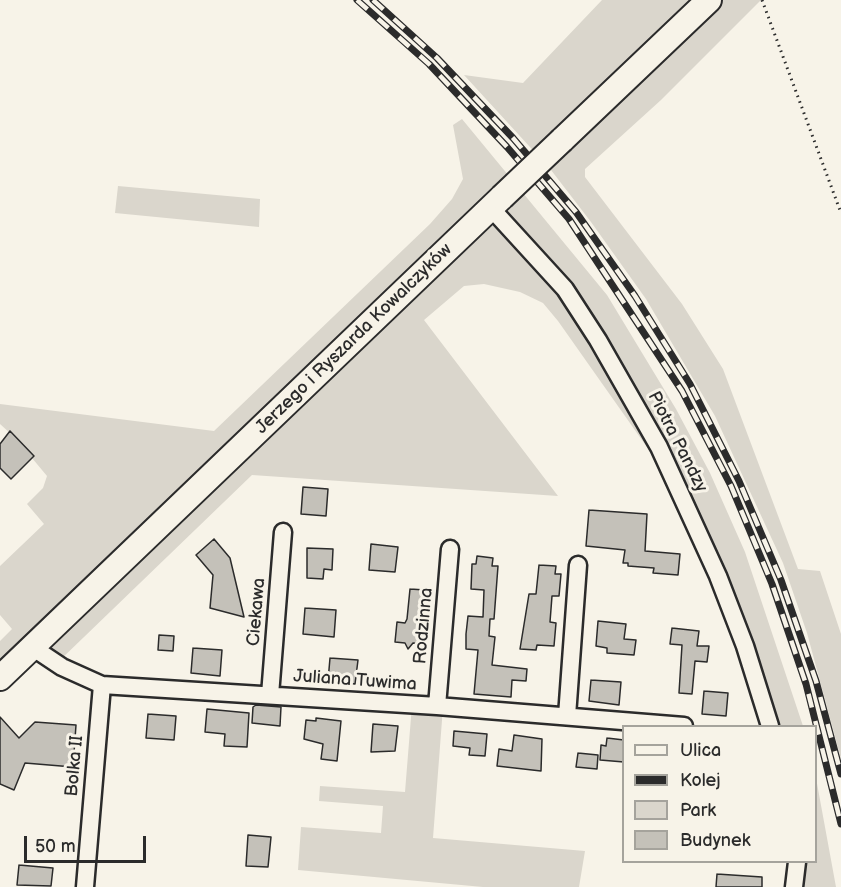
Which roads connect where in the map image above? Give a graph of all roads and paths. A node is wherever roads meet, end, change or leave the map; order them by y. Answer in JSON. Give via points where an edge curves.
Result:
{"nodes":[{"id":1,"x":709,"y":0,"type":"edge"},
{"id":2,"x":762,"y":0,"type":"edge"},
{"id":3,"x":497,"y":202,"type":"junction"},
{"id":4,"x":841,"y":213,"type":"edge"},
{"id":5,"x":283,"y":531,"type":"dead end"},
{"id":6,"x":450,"y":549,"type":"dead end"},
{"id":7,"x":578,"y":565,"type":"dead end"},
{"id":8,"x":32,"y":647,"type":"junction"},
{"id":9,"x":0,"y":678,"type":"edge"},
{"id":10,"x":102,"y":685,"type":"junction"},
{"id":11,"x":270,"y":695,"type":"junction"},
{"id":12,"x":437,"y":706,"type":"junction"},
{"id":13,"x":567,"y":716,"type":"junction"},
{"id":14,"x":672,"y":725,"type":"edge"},
{"id":15,"x":770,"y":725,"type":"edge"},
{"id":16,"x":797,"y":863,"type":"edge"},
{"id":17,"x":85,"y":887,"type":"edge"},
{"id":18,"x":794,"y":887,"type":"edge"}],
"edges":[{"from":1,"to":3,"type":"main road","name":"Jerzego i Ryszarda Kowalczyków","bridge":true},
{"from":2,"to":4,"type":"path"},
{"from":3,"to":8,"type":"main road","name":"Jerzego i Ryszarda Kowalczyków"},
{"from":3,"to":15,"type":"street","name":"Piotra Pandzy","via":[[565,289],[659,447],[746,646]]},
{"from":5,"to":11,"type":"street","name":"Ciekawa"},
{"from":6,"to":12,"type":"street","name":"Rodzinna"},
{"from":7,"to":13,"type":"street"},
{"from":8,"to":9,"type":"main road","name":"Jerzego i Ryszarda Kowalczyków"},
{"from":8,"to":10,"type":"street","name":"Juliana Tuwima","via":[[70,672]]},
{"from":10,"to":11,"type":"street","name":"Juliana Tuwima"},
{"from":10,"to":17,"type":"street","name":"Bolka II"},
{"from":11,"to":12,"type":"street","name":"Juliana Tuwima"},
{"from":12,"to":13,"type":"street","name":"Juliana Tuwima"},
{"from":13,"to":14,"type":"street","name":"Juliana Tuwima"},
{"from":16,"to":18,"type":"street"}]}
